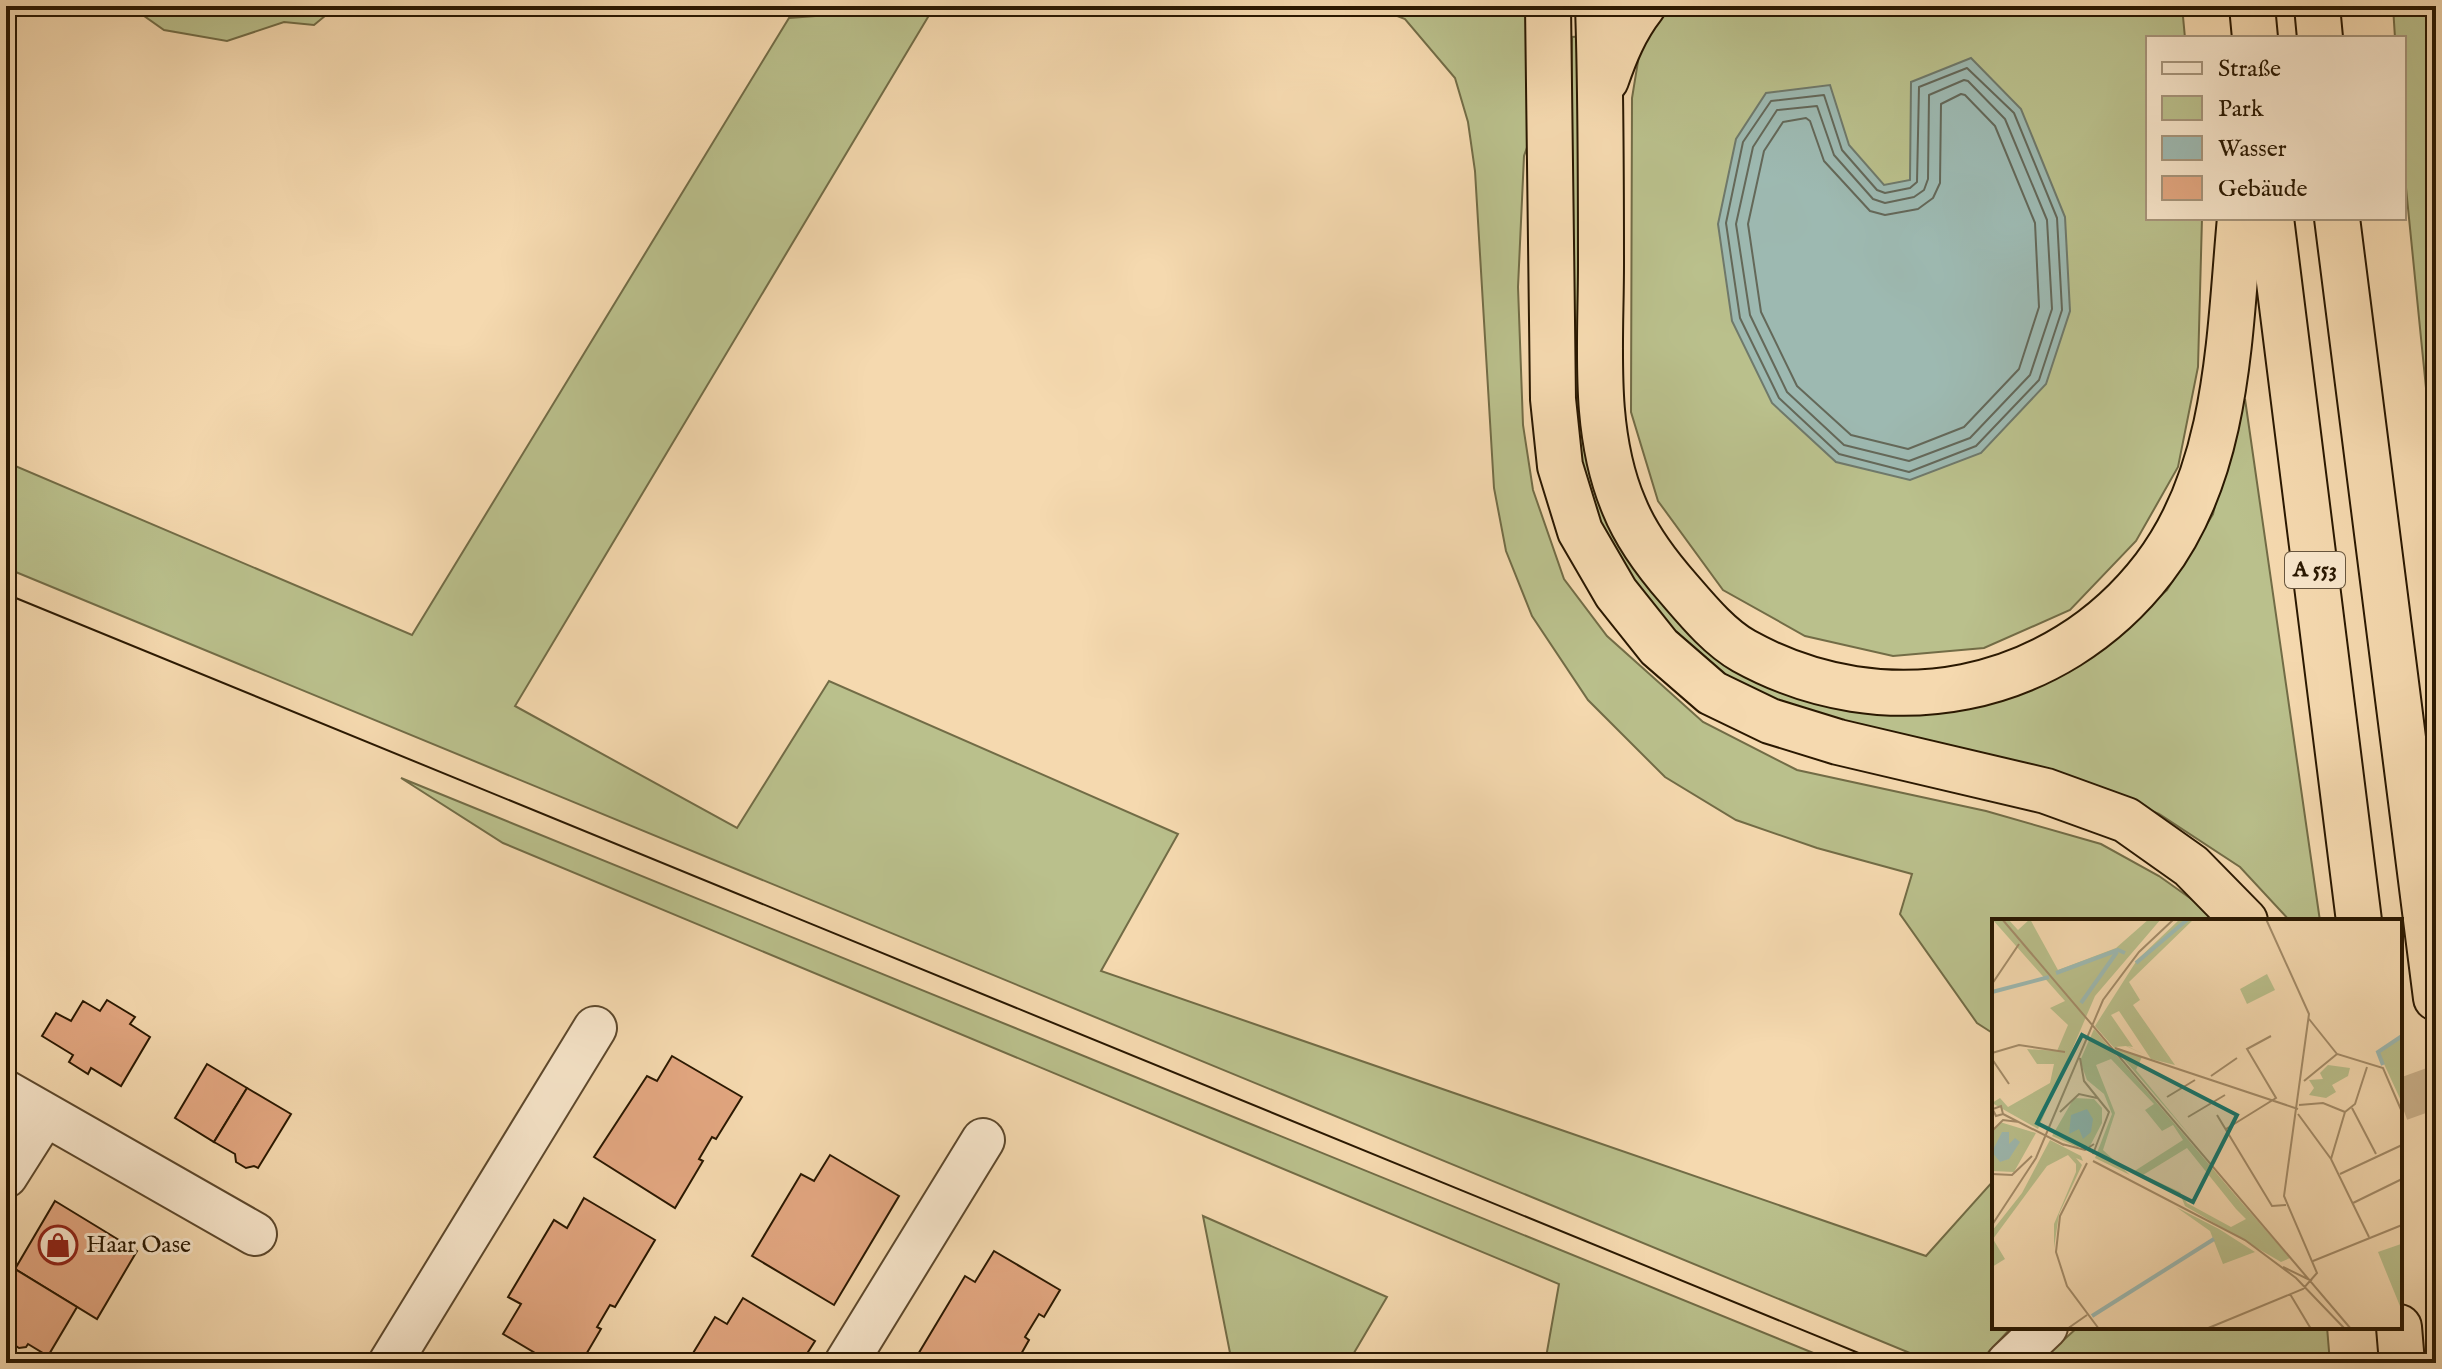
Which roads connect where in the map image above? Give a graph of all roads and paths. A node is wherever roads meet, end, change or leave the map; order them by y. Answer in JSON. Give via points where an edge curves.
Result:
{"nodes":[{"id":1,"x":1548,"y":6,"type":"edge"},
{"id":2,"x":1598,"y":6,"type":"edge"},
{"id":3,"x":1643,"y":6,"type":"edge"},
{"id":4,"x":2252,"y":6,"type":"edge"},
{"id":5,"x":2317,"y":6,"type":"edge"},
{"id":6,"x":2255,"y":36,"type":"edge"},
{"id":7,"x":2320,"y":36,"type":"edge"},
{"id":8,"x":1601,"y":94,"type":"junction"},
{"id":9,"x":2240,"y":220,"type":"edge"},
{"id":10,"x":2271,"y":220,"type":"edge"},
{"id":11,"x":2337,"y":220,"type":"edge"},
{"id":12,"x":2243,"y":919,"type":"edge"},
{"id":13,"x":2359,"y":919,"type":"edge"},
{"id":14,"x":2436,"y":998,"type":"edge"},
{"id":15,"x":595,"y":1028,"type":"dead end"},
{"id":16,"x":6,"y":1092,"type":"edge"},
{"id":17,"x":44,"y":1116,"type":"junction"},
{"id":18,"x":983,"y":1140,"type":"dead end"},
{"id":19,"x":6,"y":1176,"type":"edge"},
{"id":20,"x":255,"y":1234,"type":"dead end"},
{"id":21,"x":2044,"y":1329,"type":"edge"},
{"id":22,"x":390,"y":1363,"type":"edge"},
{"id":23,"x":846,"y":1363,"type":"edge"},
{"id":24,"x":2008,"y":1363,"type":"edge"}],
"edges":[{"from":1,"to":12,"type":"highway","via":[[1553,399],[1560,466],[1580,531],[1616,593],[1659,647],[1712,693],[1770,721],[1838,742],[2046,791],[2126,820],[2191,866]]},
{"from":2,"to":8,"type":"highway"},
{"from":3,"to":8,"type":"highway","via":[[1615,52]]},
{"from":4,"to":6,"type":"highway"},
{"from":5,"to":7,"type":"highway"},
{"from":8,"to":9,"type":"highway","via":[[1601,396],[1608,454],[1624,507],[1657,564],[1741,650],[1798,676],[1853,691],[1920,693],[1990,683],[2054,656],[2109,618],[2155,567],[2198,493],[2219,412]]},
{"from":10,"to":13,"type":"highway","number":"A 553"},
{"from":11,"to":14,"type":"highway","number":"A 553"},
{"from":15,"to":22,"type":"street"},
{"from":16,"to":17,"type":"street"},
{"from":17,"to":19,"type":"street"},
{"from":17,"to":20,"type":"street"},
{"from":18,"to":23,"type":"street"},
{"from":21,"to":24,"type":"street"}]}
